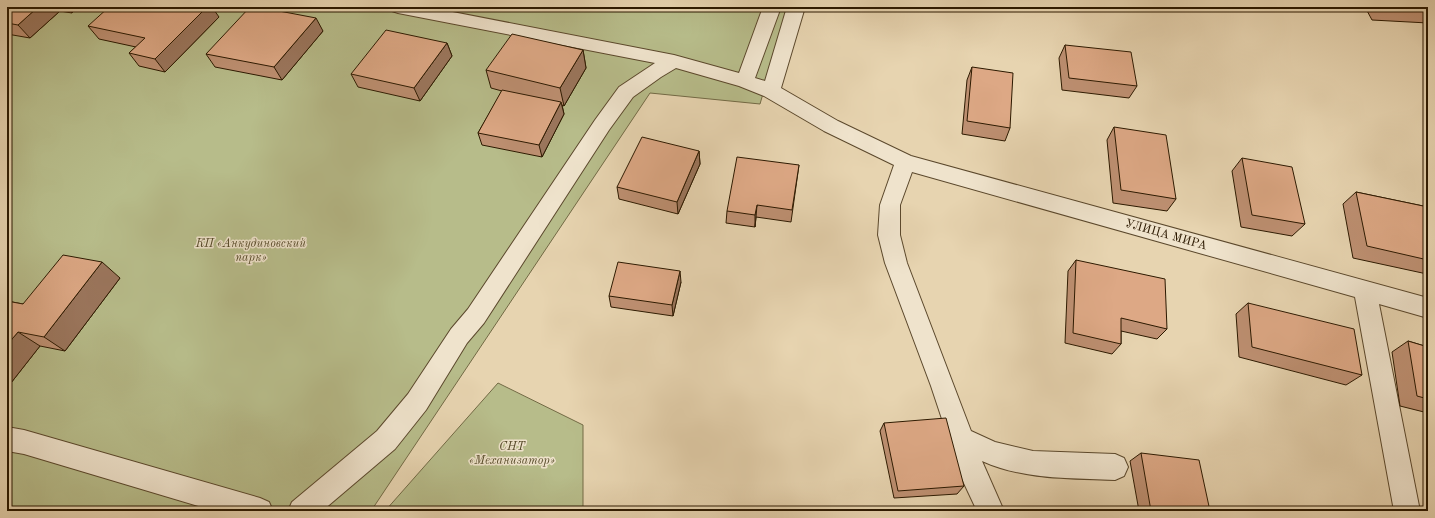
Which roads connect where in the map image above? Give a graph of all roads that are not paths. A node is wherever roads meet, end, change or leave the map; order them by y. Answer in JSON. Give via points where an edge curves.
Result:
{"nodes":[{"id":1,"x":398,"y":7,"type":"edge"},
{"id":2,"x":772,"y":7,"type":"edge"},
{"id":3,"x":796,"y":7,"type":"edge"},
{"id":4,"x":674,"y":61,"type":"junction"},
{"id":5,"x":745,"y":81,"type":"junction"},
{"id":6,"x":771,"y":91,"type":"junction"},
{"id":7,"x":905,"y":162,"type":"junction"},
{"id":8,"x":1365,"y":291,"type":"junction"},
{"id":9,"x":1428,"y":308,"type":"edge"},
{"id":10,"x":7,"y":439,"type":"edge"},
{"id":11,"x":962,"y":440,"type":"junction"},
{"id":12,"x":1115,"y":467,"type":"dead end"},
{"id":13,"x":260,"y":511,"type":"edge"},
{"id":14,"x":301,"y":511,"type":"edge"},
{"id":15,"x":991,"y":511,"type":"edge"},
{"id":16,"x":1407,"y":511,"type":"edge"}],
"edges":[{"from":1,"to":4,"type":"street","name":"УЛИЦА МИРА"},
{"from":2,"to":5,"type":"street"},
{"from":3,"to":6,"type":"street"},
{"from":4,"to":5,"type":"street","name":"УЛИЦА МИРА"},
{"from":4,"to":14,"type":"street","via":[[626,92],[476,316],[459,336],[417,402],[386,440]]},
{"from":5,"to":6,"type":"street","name":"УЛИЦА МИРА"},
{"from":6,"to":7,"type":"street","name":"УЛИЦА МИРА","via":[[831,126]]},
{"from":7,"to":8,"type":"street","name":"УЛИЦА МИРА"},
{"from":7,"to":11,"type":"street","via":[[890,205],[889,235],[896,263]]},
{"from":8,"to":9,"type":"street","name":"УЛИЦА МИРА"},
{"from":8,"to":16,"type":"street"},
{"from":10,"to":13,"type":"street"},
{"from":11,"to":12,"type":"street","via":[[994,454],[1033,464]]},
{"from":11,"to":15,"type":"street","via":[[975,480]]}]}
